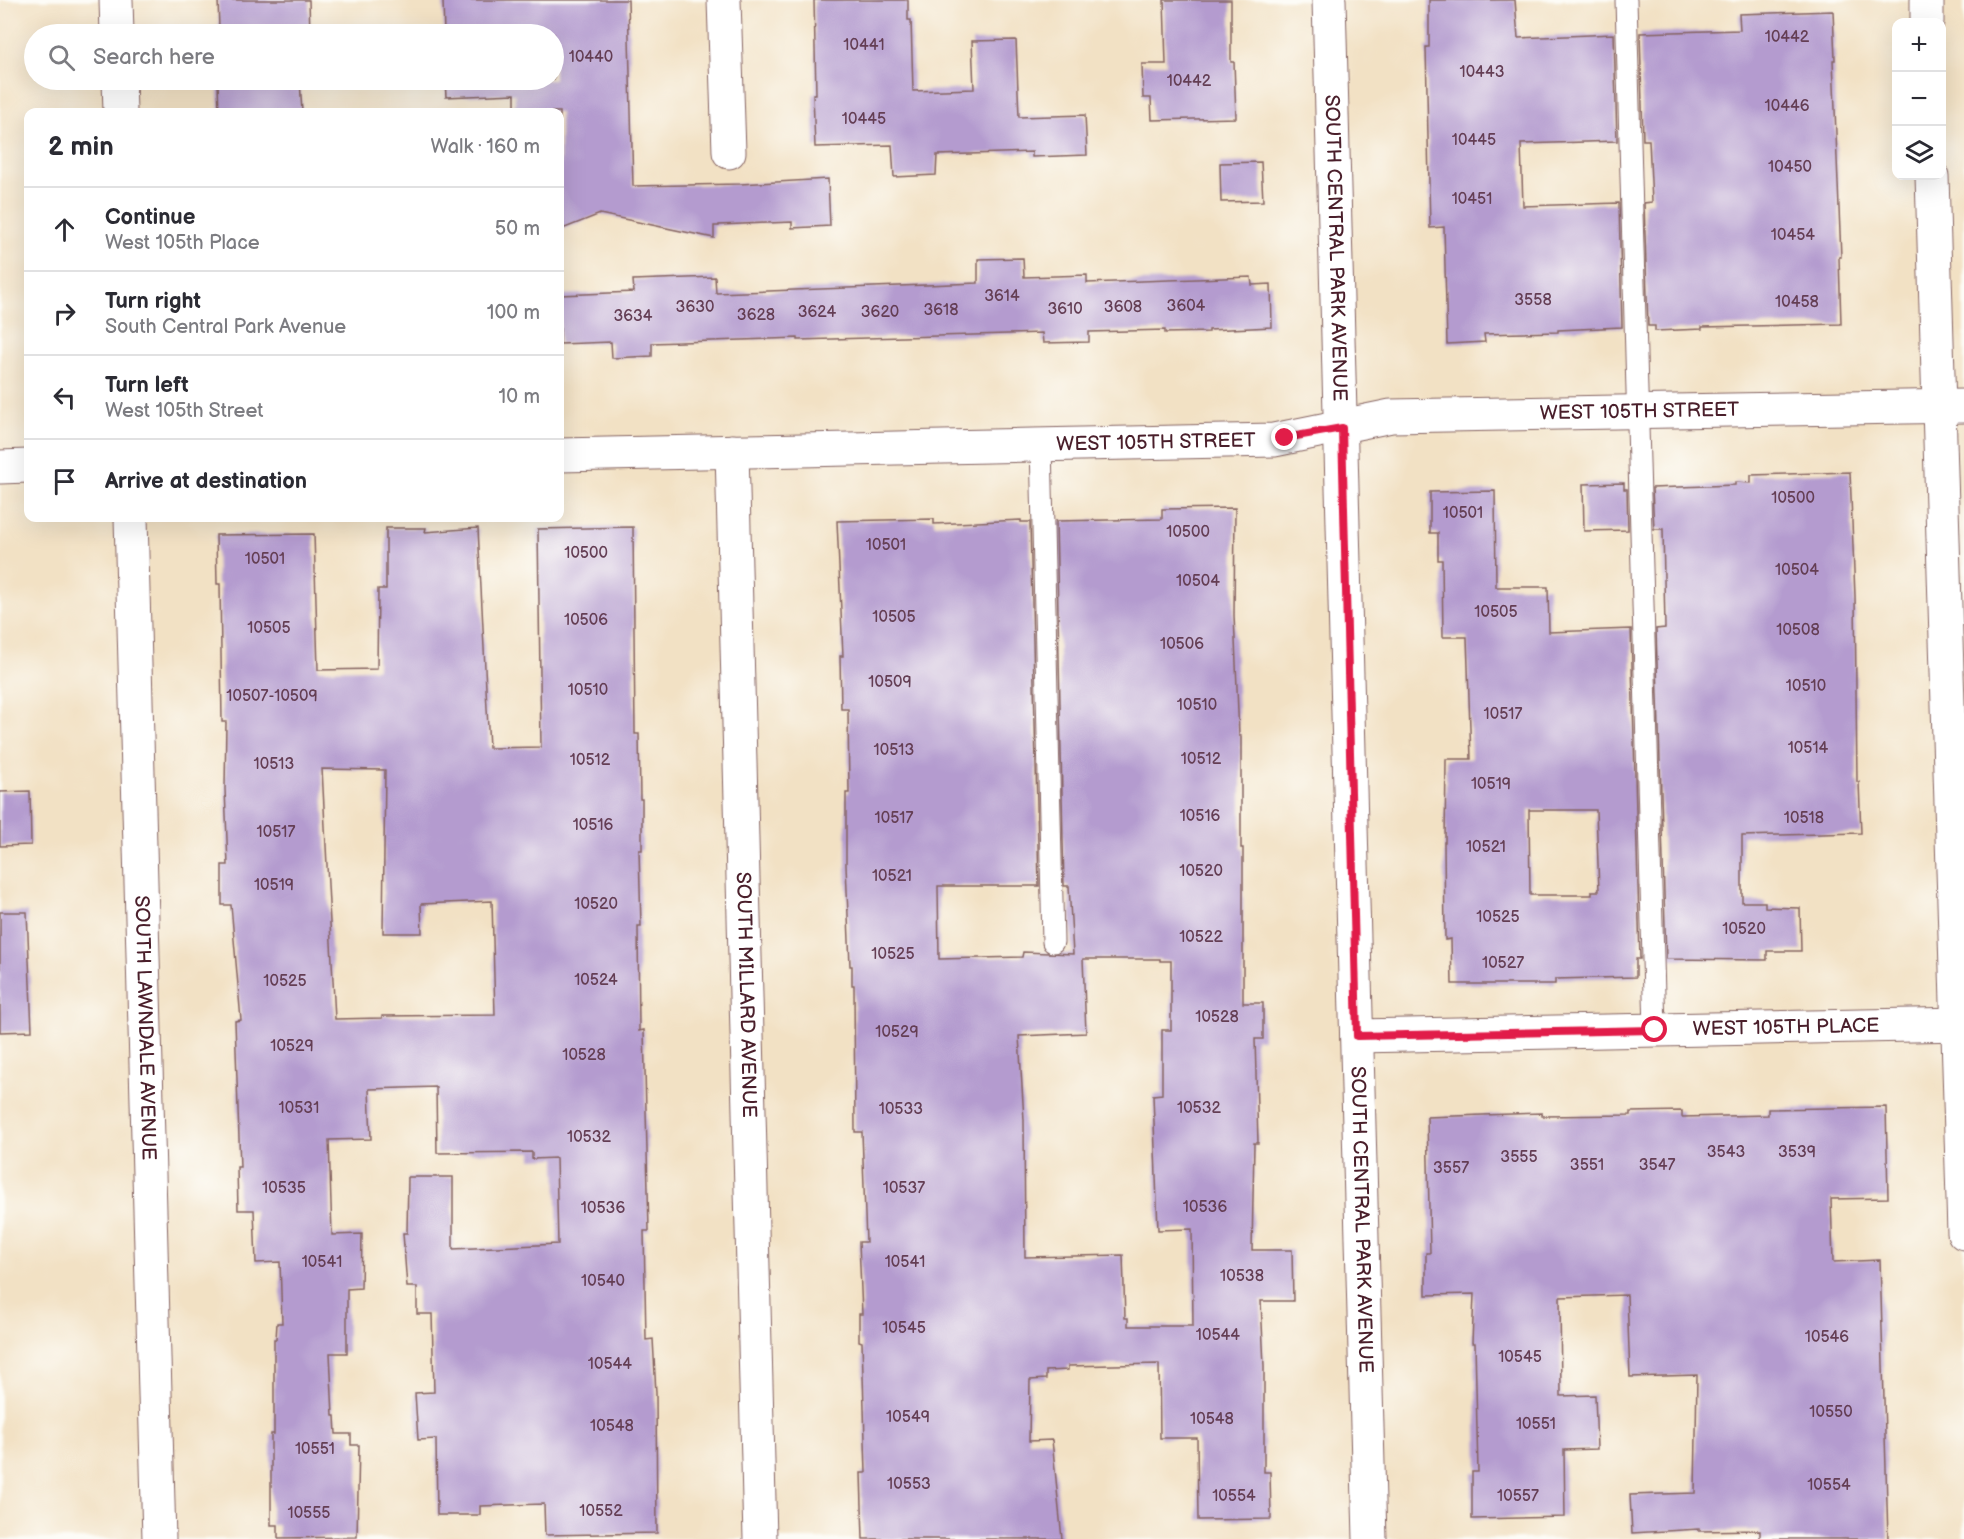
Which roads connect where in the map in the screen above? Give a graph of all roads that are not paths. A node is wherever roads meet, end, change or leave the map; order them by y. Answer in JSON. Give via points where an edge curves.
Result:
{"nodes":[{"id":1,"x":117,"y":0,"type":"edge"},
{"id":2,"x":724,"y":0,"type":"edge"},
{"id":3,"x":1329,"y":0,"type":"edge"},
{"id":4,"x":1626,"y":0,"type":"edge"},
{"id":5,"x":1927,"y":0,"type":"edge"},
{"id":6,"x":1927,"y":18,"type":"edge"},
{"id":7,"x":117,"y":24,"type":"edge"},
{"id":8,"x":119,"y":90,"type":"edge"},
{"id":9,"x":120,"y":108,"type":"edge"},
{"id":10,"x":729,"y":152,"type":"dead end"},
{"id":11,"x":1932,"y":180,"type":"edge"},
{"id":12,"x":1952,"y":406,"type":"edge"},
{"id":13,"x":1638,"y":412,"type":"junction"},
{"id":14,"x":1342,"y":428,"type":"junction"},
{"id":15,"x":1041,"y":445,"type":"junction"},
{"id":16,"x":732,"y":452,"type":"junction"},
{"id":17,"x":564,"y":455,"type":"edge"},
{"id":18,"x":24,"y":466,"type":"edge"},
{"id":19,"x":0,"y":467,"type":"edge"},
{"id":20,"x":131,"y":522,"type":"edge"},
{"id":21,"x":1053,"y":942,"type":"dead end"},
{"id":22,"x":1960,"y":1024,"type":"edge"},
{"id":23,"x":1655,"y":1030,"type":"junction"},
{"id":24,"x":1357,"y":1036,"type":"junction"},
{"id":25,"x":1964,"y":1233,"type":"edge"},
{"id":26,"x":159,"y":1539,"type":"edge"},
{"id":27,"x":760,"y":1539,"type":"edge"},
{"id":28,"x":1370,"y":1539,"type":"edge"}],
"edges":[{"from":1,"to":7,"type":"street"},
{"from":2,"to":10,"type":"street"},
{"from":3,"to":14,"type":"street","name":"SOUTH CENTRAL PARK AVENUE"},
{"from":4,"to":13,"type":"lane"},
{"from":5,"to":6,"type":"street"},
{"from":8,"to":9,"type":"street"},
{"from":11,"to":12,"type":"street"},
{"from":12,"to":13,"type":"street","name":"WEST 105TH STREET"},
{"from":12,"to":22,"type":"street"},
{"from":13,"to":14,"type":"street","name":"WEST 105TH STREET","via":[[1391,416]]},
{"from":13,"to":23,"type":"lane"},
{"from":14,"to":15,"type":"street","name":"WEST 105TH STREET","via":[[1274,440]]},
{"from":14,"to":24,"type":"street","name":"SOUTH CENTRAL PARK AVENUE"},
{"from":15,"to":16,"type":"street","name":"WEST 105TH STREET"},
{"from":15,"to":21,"type":"lane"},
{"from":16,"to":17,"type":"street","name":"WEST 105TH STREET"},
{"from":16,"to":27,"type":"street","name":"SOUTH MILLARD AVENUE"},
{"from":18,"to":19,"type":"street"},
{"from":20,"to":26,"type":"street","name":"SOUTH LAWNDALE AVENUE"},
{"from":22,"to":23,"type":"street","name":"WEST 105TH PLACE"},
{"from":22,"to":25,"type":"street"},
{"from":23,"to":24,"type":"street","name":"WEST 105TH PLACE"},
{"from":24,"to":28,"type":"street","name":"SOUTH CENTRAL PARK AVENUE"}]}
